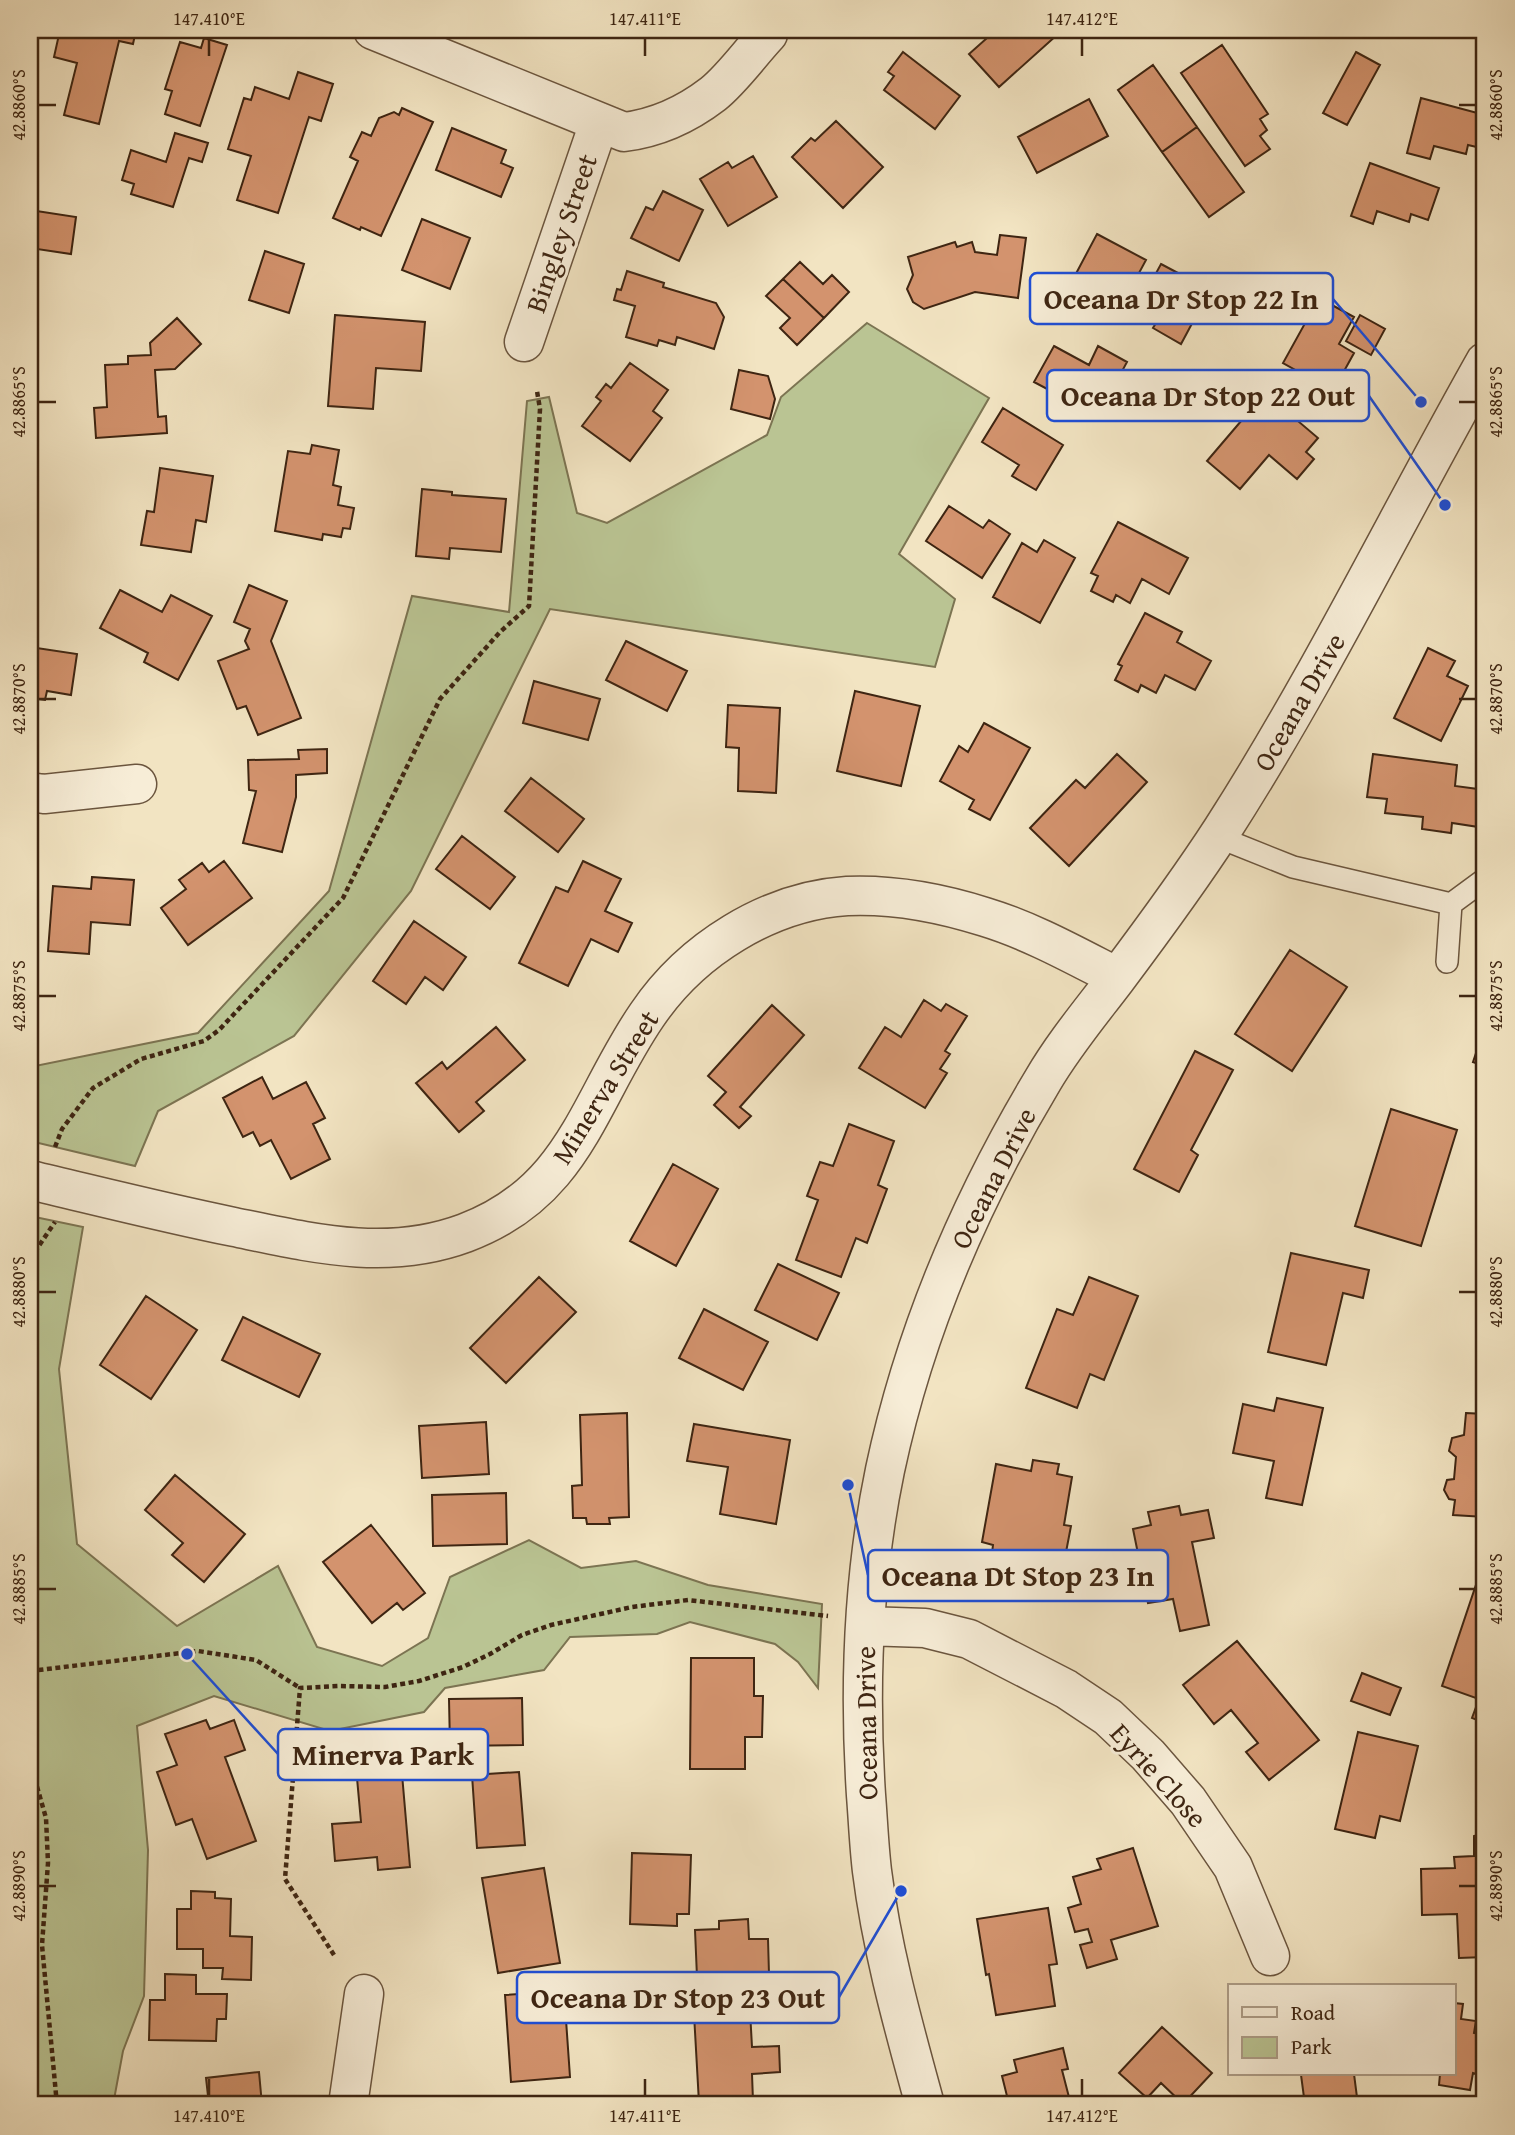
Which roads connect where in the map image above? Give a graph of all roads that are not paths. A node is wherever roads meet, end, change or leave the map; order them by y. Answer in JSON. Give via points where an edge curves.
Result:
{"nodes":[{"id":1,"x":373,"y":30,"type":"edge"},
{"id":2,"x":768,"y":34,"type":"dead end"},
{"id":3,"x":599,"y":123,"type":"junction"},
{"id":4,"x":524,"y":342,"type":"dead end"},
{"id":5,"x":1481,"y":381,"type":"edge"},
{"id":6,"x":138,"y":784,"type":"dead end"},
{"id":7,"x":30,"y":792,"type":"edge"},
{"id":8,"x":1218,"y":837,"type":"junction"},
{"id":9,"x":1485,"y":879,"type":"edge"},
{"id":10,"x":1451,"y":904,"type":"junction"},
{"id":11,"x":1447,"y":962,"type":"dead end"},
{"id":12,"x":1117,"y":977,"type":"junction"},
{"id":13,"x":40,"y":1169,"type":"edge"},
{"id":14,"x":866,"y":1626,"type":"junction"},
{"id":15,"x":1270,"y":1956,"type":"dead end"},
{"id":16,"x":364,"y":1994,"type":"dead end"},
{"id":17,"x":348,"y":2105,"type":"edge"},
{"id":18,"x":925,"y":2105,"type":"edge"}],
"edges":[{"from":1,"to":3,"type":"street","name":"Bingley Street"},
{"from":2,"to":3,"type":"street","name":"Bingley Street","via":[[714,93],[668,121],[624,132]]},
{"from":3,"to":4,"type":"street","name":"Bingley Street"},
{"from":5,"to":8,"type":"street","name":"Oceana Drive","via":[[1269,756]]},
{"from":6,"to":7,"type":"street"},
{"from":8,"to":10,"type":"lane","via":[[1293,867]]},
{"from":8,"to":12,"type":"street","name":"Oceana Drive"},
{"from":9,"to":10,"type":"lane"},
{"from":10,"to":11,"type":"lane"},
{"from":12,"to":13,"type":"street","name":"Minerva Street","via":[[987,917],[900,898],[846,896],[798,906],[752,923],[712,946],[647,1014],[592,1115],[561,1163],[531,1195],[506,1214],[464,1234],[420,1244],[374,1249],[327,1246],[193,1219]]},
{"from":12,"to":14,"type":"street","name":"Oceana Drive","via":[[1044,1079],[995,1166],[951,1261],[903,1401],[885,1470]]},
{"from":14,"to":15,"type":"street","name":"Eyrie Close","via":[[925,1628],[969,1640],[1066,1689],[1108,1717],[1148,1755],[1196,1812],[1233,1867]]},
{"from":14,"to":18,"type":"street","name":"Oceana Drive","via":[[864,1749],[872,1869],[895,1992]]},
{"from":16,"to":17,"type":"street"}]}
